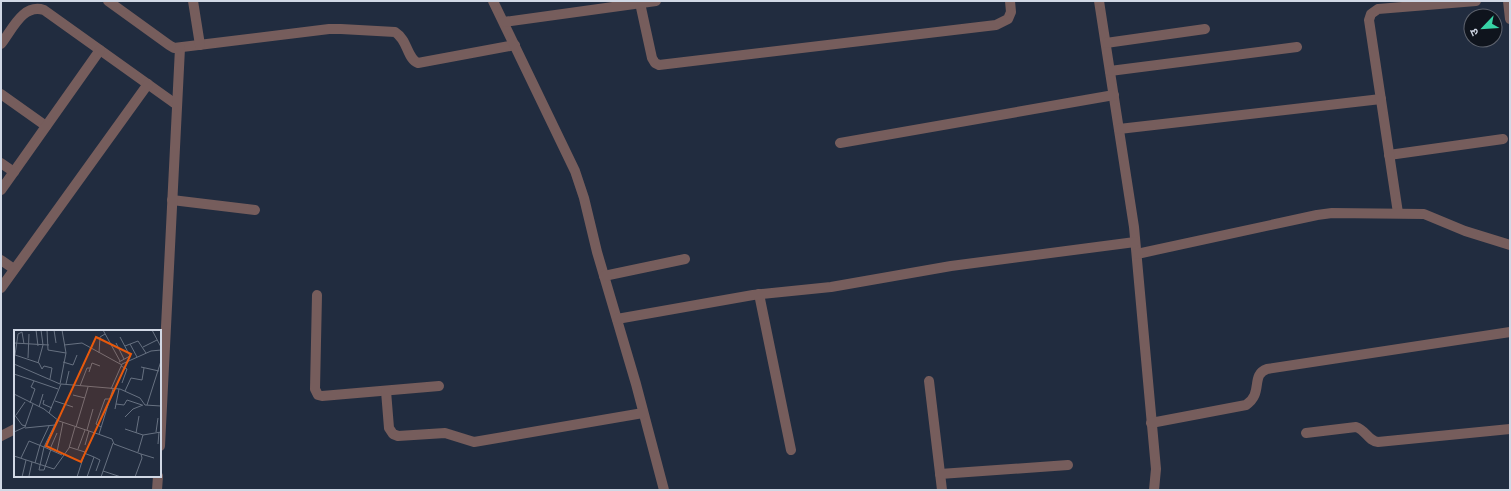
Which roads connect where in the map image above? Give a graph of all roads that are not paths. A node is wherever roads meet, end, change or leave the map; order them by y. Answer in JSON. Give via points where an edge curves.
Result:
{"nodes":[{"id":1,"x":108,"y":1,"type":"edge"},
{"id":2,"x":193,"y":1,"type":"edge"},
{"id":3,"x":493,"y":1,"type":"edge"},
{"id":4,"x":656,"y":1,"type":"edge"},
{"id":5,"x":1010,"y":1,"type":"edge"},
{"id":6,"x":1100,"y":1,"type":"edge"},
{"id":7,"x":1476,"y":1,"type":"edge"},
{"id":8,"x":1508,"y":1,"type":"edge"},
{"id":9,"x":640,"y":3,"type":"junction"},
{"id":10,"x":1396,"y":4,"type":"edge"},
{"id":11,"x":1510,"y":19,"type":"edge"},
{"id":12,"x":504,"y":22,"type":"junction"},
{"id":13,"x":1205,"y":29,"type":"dead end"},
{"id":14,"x":1106,"y":43,"type":"junction"},
{"id":15,"x":1,"y":44,"type":"edge"},
{"id":16,"x":200,"y":45,"type":"junction"},
{"id":17,"x":515,"y":45,"type":"junction"},
{"id":18,"x":1297,"y":47,"type":"dead end"},
{"id":19,"x":180,"y":48,"type":"junction"},
{"id":20,"x":100,"y":50,"type":"junction"},
{"id":21,"x":1110,"y":71,"type":"junction"},
{"id":22,"x":148,"y":84,"type":"junction"},
{"id":23,"x":1,"y":94,"type":"edge"},
{"id":24,"x":1114,"y":95,"type":"junction"},
{"id":25,"x":1381,"y":99,"type":"junction"},
{"id":26,"x":177,"y":105,"type":"junction"},
{"id":27,"x":46,"y":126,"type":"junction"},
{"id":28,"x":1119,"y":129,"type":"junction"},
{"id":29,"x":1503,"y":139,"type":"dead end"},
{"id":30,"x":840,"y":143,"type":"dead end"},
{"id":31,"x":1389,"y":155,"type":"junction"},
{"id":32,"x":1,"y":163,"type":"edge"},
{"id":33,"x":14,"y":172,"type":"junction"},
{"id":34,"x":1,"y":190,"type":"edge"},
{"id":35,"x":172,"y":200,"type":"junction"},
{"id":36,"x":255,"y":210,"type":"dead end"},
{"id":37,"x":1398,"y":213,"type":"junction"},
{"id":38,"x":1136,"y":242,"type":"junction"},
{"id":39,"x":1510,"y":245,"type":"edge"},
{"id":40,"x":1137,"y":254,"type":"junction"},
{"id":41,"x":685,"y":259,"type":"dead end"},
{"id":42,"x":1,"y":260,"type":"edge"},
{"id":43,"x":14,"y":269,"type":"junction"},
{"id":44,"x":604,"y":276,"type":"junction"},
{"id":45,"x":1,"y":288,"type":"edge"},
{"id":46,"x":759,"y":294,"type":"junction"},
{"id":47,"x":317,"y":295,"type":"dead end"},
{"id":48,"x":617,"y":319,"type":"junction"},
{"id":49,"x":1510,"y":332,"type":"edge"},
{"id":50,"x":162,"y":373,"type":"edge"},
{"id":51,"x":929,"y":381,"type":"dead end"},
{"id":52,"x":439,"y":386,"type":"dead end"},
{"id":53,"x":386,"y":391,"type":"junction"},
{"id":54,"x":161,"y":410,"type":"edge"},
{"id":55,"x":644,"y":413,"type":"junction"},
{"id":56,"x":1152,"y":423,"type":"junction"},
{"id":57,"x":1510,"y":429,"type":"edge"},
{"id":58,"x":14,"y":430,"type":"edge"},
{"id":59,"x":1306,"y":433,"type":"dead end"},
{"id":60,"x":1,"y":436,"type":"edge"},
{"id":61,"x":791,"y":450,"type":"dead end"},
{"id":62,"x":1068,"y":465,"type":"dead end"},
{"id":63,"x":940,"y":474,"type":"junction"},
{"id":64,"x":158,"y":477,"type":"edge"},
{"id":65,"x":157,"y":490,"type":"edge"},
{"id":66,"x":664,"y":490,"type":"edge"},
{"id":67,"x":942,"y":490,"type":"edge"},
{"id":68,"x":1154,"y":490,"type":"edge"}],
"edges":[{"from":1,"to":19,"type":"street","via":[[169,45]]},
{"from":2,"to":16,"type":"street"},
{"from":3,"to":12,"type":"street"},
{"from":4,"to":9,"type":"street"},
{"from":5,"to":9,"type":"street","via":[[1008,19],[996,25],[659,65],[652,58]]},
{"from":6,"to":14,"type":"street"},
{"from":7,"to":10,"type":"street"},
{"from":8,"to":11,"type":"street"},
{"from":9,"to":12,"type":"street"},
{"from":10,"to":25,"type":"street","via":[[1378,9],[1371,14],[1369,20]]},
{"from":12,"to":17,"type":"street"},
{"from":13,"to":14,"type":"street"},
{"from":14,"to":21,"type":"street"},
{"from":15,"to":20,"type":"street","via":[[25,12],[37,8],[44,10]]},
{"from":16,"to":17,"type":"street","via":[[329,29],[389,31],[401,36],[412,60],[422,64]]},
{"from":16,"to":19,"type":"street"},
{"from":17,"to":44,"type":"street","via":[[578,178]]},
{"from":18,"to":21,"type":"street"},
{"from":19,"to":26,"type":"street"},
{"from":20,"to":22,"type":"street"},
{"from":20,"to":27,"type":"street"},
{"from":21,"to":24,"type":"street"},
{"from":22,"to":26,"type":"street"},
{"from":22,"to":43,"type":"street"},
{"from":23,"to":27,"type":"street"},
{"from":24,"to":28,"type":"street"},
{"from":24,"to":30,"type":"street"},
{"from":25,"to":28,"type":"street"},
{"from":25,"to":31,"type":"street"},
{"from":26,"to":35,"type":"street"},
{"from":27,"to":33,"type":"street"},
{"from":28,"to":38,"type":"street"},
{"from":29,"to":31,"type":"street"},
{"from":31,"to":37,"type":"street"},
{"from":32,"to":33,"type":"street"},
{"from":33,"to":34,"type":"street"},
{"from":35,"to":36,"type":"street"},
{"from":35,"to":50,"type":"street"},
{"from":37,"to":39,"type":"street","via":[[1424,214],[1465,231]]},
{"from":37,"to":40,"type":"street","via":[[1317,215]]},
{"from":38,"to":40,"type":"street"},
{"from":38,"to":46,"type":"street","via":[[951,266],[837,286]]},
{"from":40,"to":56,"type":"street"},
{"from":41,"to":44,"type":"street"},
{"from":42,"to":43,"type":"street"},
{"from":43,"to":45,"type":"street"},
{"from":44,"to":48,"type":"street"},
{"from":46,"to":48,"type":"street"},
{"from":46,"to":61,"type":"street"},
{"from":47,"to":53,"type":"street","via":[[316,393],[322,396]]},
{"from":48,"to":55,"type":"street"},
{"from":49,"to":56,"type":"street","via":[[1267,369],[1259,374],[1256,394],[1246,405]]},
{"from":50,"to":54,"type":"street"},
{"from":51,"to":63,"type":"street"},
{"from":52,"to":53,"type":"street"},
{"from":53,"to":55,"type":"street","via":[[389,428],[398,436],[445,433],[474,442]]},
{"from":55,"to":66,"type":"street"},
{"from":56,"to":68,"type":"street","via":[[1156,469]]},
{"from":57,"to":59,"type":"street","via":[[1378,442],[1370,439],[1364,430],[1356,427]]},
{"from":58,"to":60,"type":"street"},
{"from":62,"to":63,"type":"street"},
{"from":63,"to":67,"type":"street"},
{"from":64,"to":65,"type":"street"}]}
